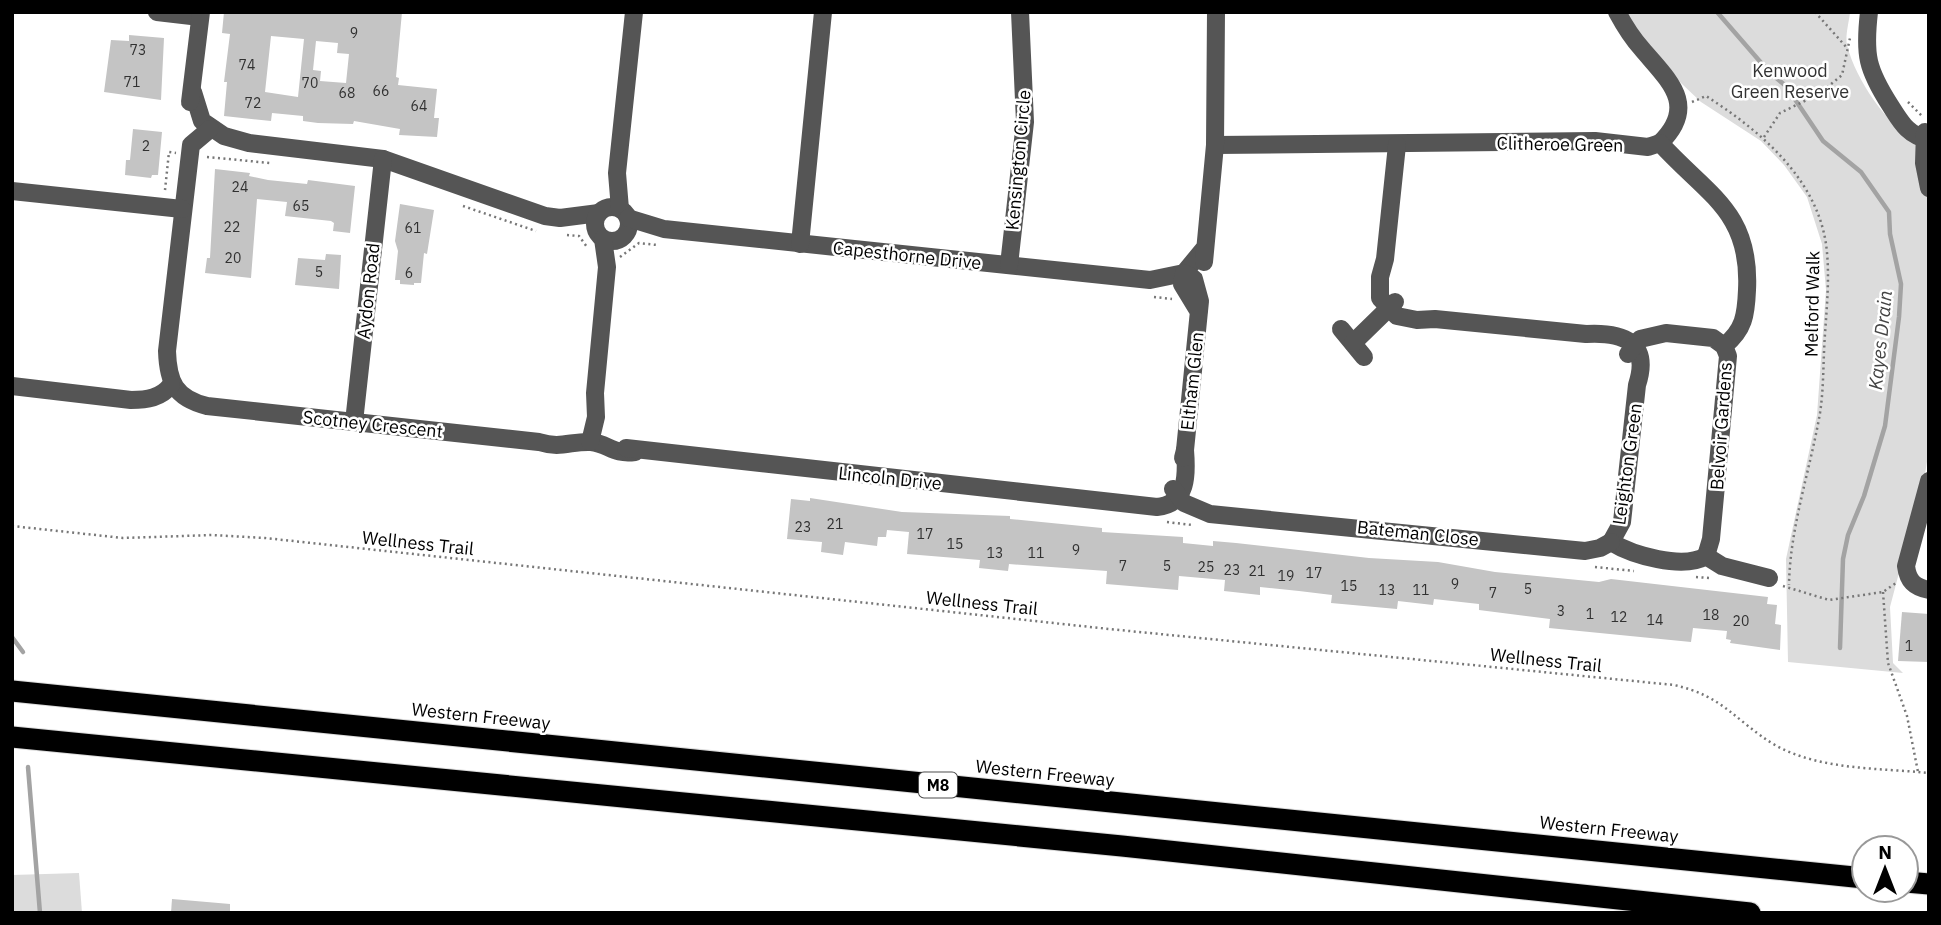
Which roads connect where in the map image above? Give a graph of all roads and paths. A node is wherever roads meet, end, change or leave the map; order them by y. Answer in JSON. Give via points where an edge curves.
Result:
{"nodes":[{"id":1,"x":157,"y":12,"type":"edge"},
{"id":2,"x":634,"y":12,"type":"edge"},
{"id":3,"x":823,"y":12,"type":"edge"},
{"id":4,"x":1020,"y":12,"type":"edge"},
{"id":5,"x":1216,"y":12,"type":"edge"},
{"id":6,"x":1617,"y":12,"type":"edge"},
{"id":7,"x":1815,"y":12,"type":"edge"},
{"id":8,"x":1869,"y":12,"type":"edge"},
{"id":9,"x":200,"y":15,"type":"edge"},
{"id":10,"x":1850,"y":37,"type":"dead end"},
{"id":11,"x":1848,"y":49,"type":"junction"},
{"id":12,"x":1896,"y":100,"type":"junction"},
{"id":13,"x":1679,"y":103,"type":"junction"},
{"id":14,"x":1927,"y":133,"type":"edge"},
{"id":15,"x":1764,"y":137,"type":"junction"},
{"id":16,"x":1660,"y":143,"type":"junction"},
{"id":17,"x":1215,"y":145,"type":"junction"},
{"id":18,"x":1397,"y":145,"type":"junction"},
{"id":19,"x":197,"y":148,"type":"junction"},
{"id":20,"x":383,"y":159,"type":"junction"},
{"id":21,"x":275,"y":164,"type":"dead end"},
{"id":22,"x":1929,"y":188,"type":"edge"},
{"id":23,"x":12,"y":191,"type":"edge"},
{"id":24,"x":164,"y":193,"type":"dead end"},
{"id":25,"x":456,"y":203,"type":"dead end"},
{"id":26,"x":181,"y":209,"type":"junction"},
{"id":27,"x":617,"y":220,"type":"junction"},
{"id":28,"x":558,"y":226,"type":"junction"},
{"id":29,"x":545,"y":232,"type":"dead end"},
{"id":30,"x":666,"y":237,"type":"junction"},
{"id":31,"x":800,"y":244,"type":"junction"},
{"id":32,"x":605,"y":250,"type":"junction"},
{"id":33,"x":1009,"y":265,"type":"junction"},
{"id":34,"x":1186,"y":279,"type":"junction"},
{"id":35,"x":1149,"y":288,"type":"junction"},
{"id":36,"x":1391,"y":305,"type":"junction"},
{"id":37,"x":1179,"y":306,"type":"dead end"},
{"id":38,"x":1352,"y":343,"type":"dead end"},
{"id":39,"x":1724,"y":346,"type":"junction"},
{"id":40,"x":1634,"y":350,"type":"junction"},
{"id":41,"x":12,"y":386,"type":"edge"},
{"id":42,"x":166,"y":387,"type":"junction"},
{"id":43,"x":355,"y":422,"type":"junction"},
{"id":44,"x":590,"y":437,"type":"junction"},
{"id":45,"x":1929,"y":481,"type":"edge"},
{"id":46,"x":1178,"y":493,"type":"junction"},
{"id":47,"x":12,"y":526,"type":"edge"},
{"id":48,"x":1611,"y":542,"type":"junction"},
{"id":49,"x":1706,"y":556,"type":"junction"},
{"id":50,"x":1908,"y":575,"type":"junction"},
{"id":51,"x":1769,"y":578,"type":"dead end"},
{"id":52,"x":1929,"y":590,"type":"edge"},
{"id":53,"x":1883,"y":593,"type":"junction"},
{"id":54,"x":12,"y":691,"type":"edge"},
{"id":55,"x":12,"y":737,"type":"edge"},
{"id":56,"x":1918,"y":772,"type":"junction"},
{"id":57,"x":1929,"y":773,"type":"edge"},
{"id":58,"x":1850,"y":877,"type":"edge"},
{"id":59,"x":1750,"y":913,"type":"edge"}],
"edges":[{"from":1,"to":9,"type":"street"},
{"from":2,"to":27,"type":"street","via":[[617,173]]},
{"from":3,"to":31,"type":"street"},
{"from":4,"to":33,"type":"street","name":"Kensington Circle","via":[[1025,122]]},
{"from":5,"to":17,"type":"street"},
{"from":6,"to":13,"type":"street","via":[[1632,38],[1672,84]]},
{"from":7,"to":11,"type":"path"},
{"from":8,"to":12,"type":"street","via":[[1867,64],[1874,81]]},
{"from":9,"to":19,"type":"street","via":[[193,92]]},
{"from":10,"to":11,"type":"path"},
{"from":11,"to":15,"type":"path","via":[[1842,75],[1819,94],[1780,113]]},
{"from":12,"to":14,"type":"path","via":[[1919,115]]},
{"from":12,"to":14,"type":"street","via":[[1904,127]]},
{"from":13,"to":15,"type":"path","name":"Melford Walk","via":[[1706,96]]},
{"from":13,"to":16,"type":"street","via":[[1673,127]]},
{"from":14,"to":22,"type":"street","via":[[1924,163]]},
{"from":15,"to":53,"type":"path","name":"Melford Walk","via":[[1791,166],[1812,202],[1826,243],[1828,268],[1820,411],[1790,557],[1789,587],[1829,600]]},
{"from":16,"to":18,"type":"street","name":"Clitheroe Green","via":[[1648,147],[1595,141]]},
{"from":16,"to":39,"type":"street","via":[[1721,204],[1745,243],[1744,323]]},
{"from":17,"to":18,"type":"street","name":"Clitheroe Green"},
{"from":17,"to":34,"type":"street","via":[[1203,250]]},
{"from":18,"to":36,"type":"street","via":[[1385,259]]},
{"from":19,"to":20,"type":"street","name":"Capesthorne Drive","via":[[249,143]]},
{"from":19,"to":21,"type":"path"},
{"from":19,"to":24,"type":"path","via":[[169,152]]},
{"from":19,"to":26,"type":"street"},
{"from":20,"to":28,"type":"street","name":"Capesthorne Drive"},
{"from":20,"to":43,"type":"street","name":"Aydon Road"},
{"from":23,"to":26,"type":"street"},
{"from":25,"to":29,"type":"path"},
{"from":26,"to":42,"type":"street","via":[[167,351],[160,373]]},
{"from":27,"to":28,"type":"street","name":"Capesthorne Drive"},
{"from":27,"to":30,"type":"street","name":"Capesthorne Drive"},
{"from":27,"to":32,"type":"street","name":"Capesthorne Drive","via":[[612,242]]},
{"from":27,"to":32,"type":"street","via":[[595,223]]},
{"from":28,"to":32,"type":"street","name":"Capesthorne Drive"},
{"from":28,"to":32,"type":"path","via":[[579,236],[593,255]]},
{"from":30,"to":31,"type":"street","name":"Capesthorne Drive"},
{"from":30,"to":32,"type":"path","via":[[639,243],[624,258]]},
{"from":31,"to":33,"type":"street","name":"Capesthorne Drive"},
{"from":32,"to":44,"type":"street"},
{"from":33,"to":35,"type":"street","name":"Capesthorne Drive"},
{"from":34,"to":35,"type":"street","name":"Capesthorne Drive"},
{"from":34,"to":46,"type":"street","name":"Eltham Glen","via":[[1199,312]]},
{"from":35,"to":37,"type":"path"},
{"from":36,"to":38,"type":"street"},
{"from":36,"to":40,"type":"street","via":[[1435,319],[1586,334]]},
{"from":39,"to":40,"type":"street","name":"Belvoir Gardens","via":[[1713,338],[1676,336]]},
{"from":39,"to":49,"type":"street","name":"Belvoir Gardens","via":[[1727,376]]},
{"from":40,"to":48,"type":"street","name":"Leighton Green","via":[[1637,385],[1625,504]]},
{"from":41,"to":42,"type":"street","via":[[117,397]]},
{"from":42,"to":43,"type":"street","name":"Scotney Crescent","via":[[207,406]]},
{"from":43,"to":44,"type":"street","name":"Scotney Crescent","via":[[564,447]]},
{"from":44,"to":46,"type":"street","name":"Lincoln Drive","via":[[618,453],[1144,505]]},
{"from":45,"to":50,"type":"street","via":[[1906,566]]},
{"from":46,"to":48,"type":"street","name":"Bateman Close","via":[[1223,513],[1585,551]]},
{"from":47,"to":56,"type":"path","name":"Wellness Trail","via":[[123,538],[265,538],[1674,685],[1706,694],[1795,754]]},
{"from":48,"to":49,"type":"street","name":"Leighton Green","via":[[1644,557],[1698,561]]},
{"from":49,"to":51,"type":"street","via":[[1722,566]]},
{"from":50,"to":52,"type":"street","via":[[1914,585]]},
{"from":50,"to":53,"type":"path"},
{"from":53,"to":56,"type":"path","via":[[1888,663],[1907,716]]},
{"from":54,"to":58,"type":"highway","name":"Western Freeway","number":"M8"},
{"from":55,"to":59,"type":"highway"},
{"from":56,"to":57,"type":"path","name":"Wellness Trail"}]}
